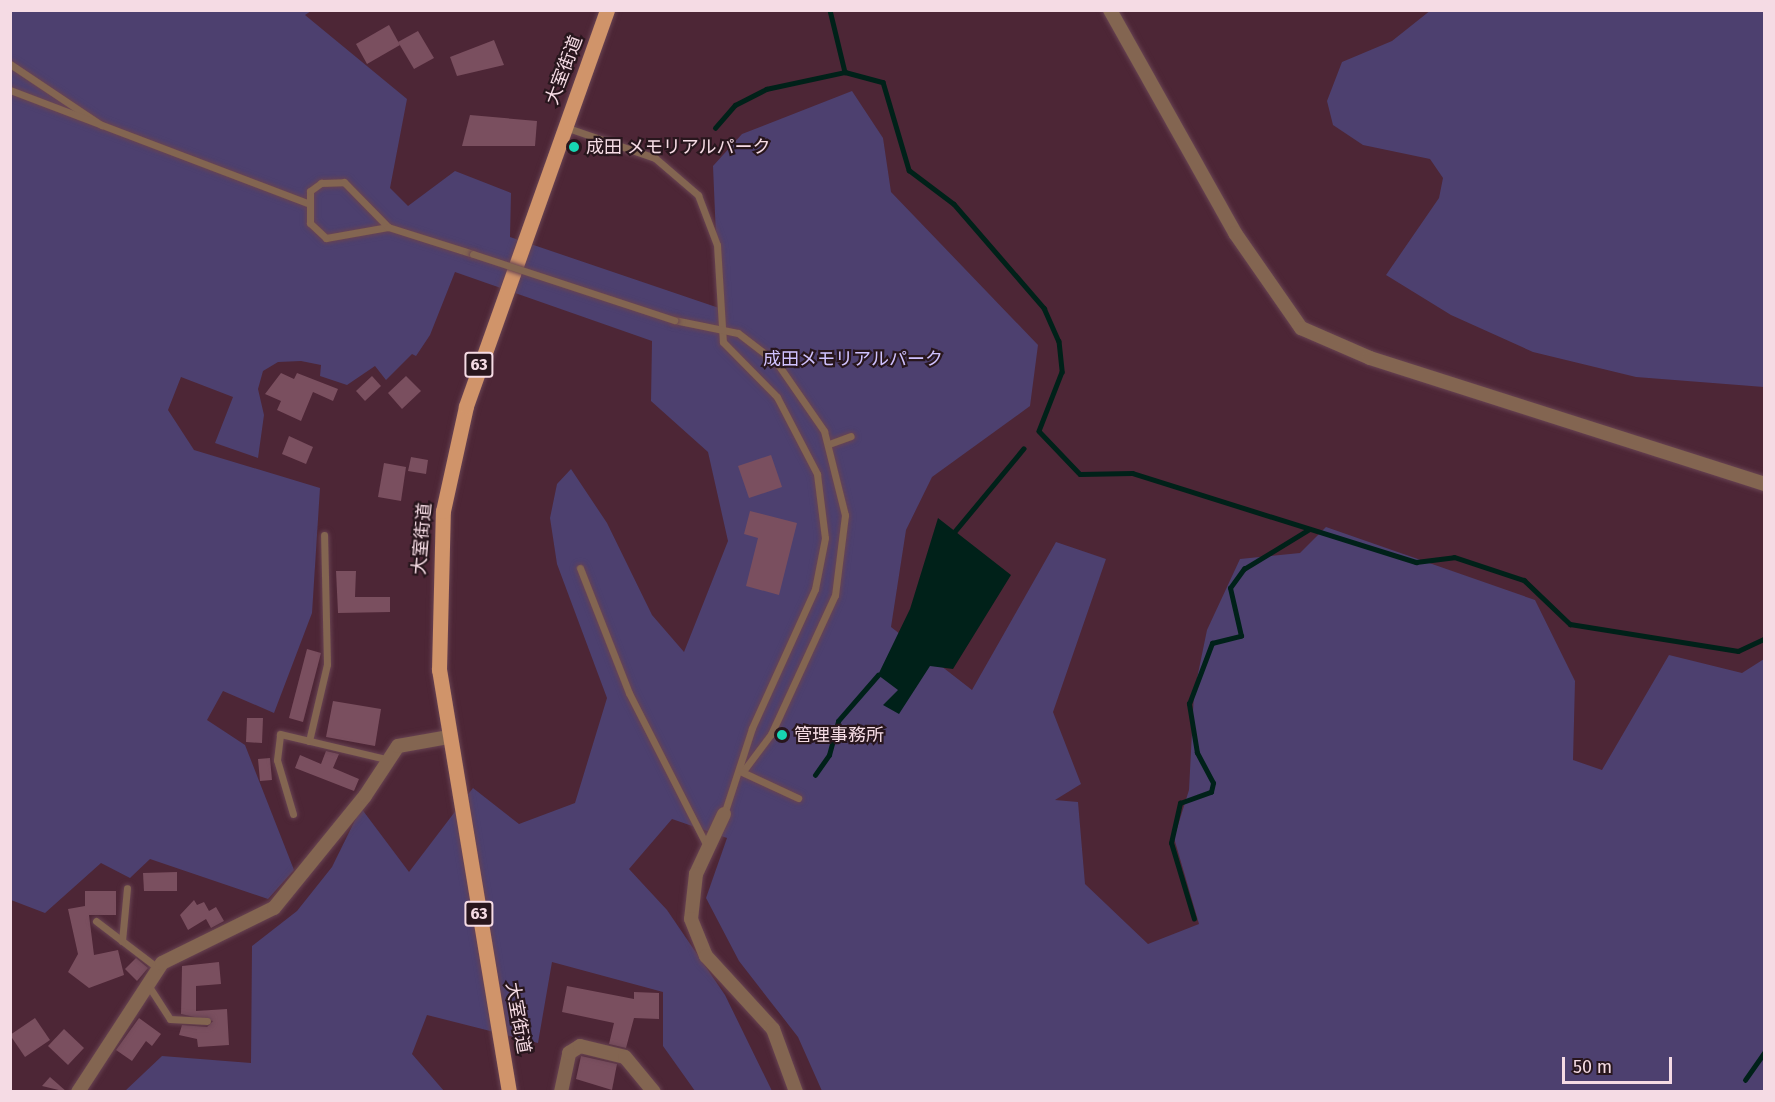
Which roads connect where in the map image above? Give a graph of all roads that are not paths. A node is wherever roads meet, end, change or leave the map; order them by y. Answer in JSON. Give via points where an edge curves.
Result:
{"nodes":[{"id":1,"x":607,"y":10,"type":"edge"},
{"id":2,"x":1110,"y":10,"type":"edge"},
{"id":3,"x":10,"y":64,"type":"edge"},
{"id":4,"x":10,"y":90,"type":"edge"},
{"id":5,"x":563,"y":127,"type":"junction"},
{"id":6,"x":113,"y":133,"type":"junction"},
{"id":7,"x":307,"y":203,"type":"junction"},
{"id":8,"x":388,"y":227,"type":"junction"},
{"id":9,"x":721,"y":332,"type":"junction"},
{"id":10,"x":850,"y":436,"type":"dead end"},
{"id":11,"x":829,"y":444,"type":"junction"},
{"id":12,"x":1764,"y":484,"type":"edge"},
{"id":13,"x":324,"y":535,"type":"dead end"},
{"id":14,"x":580,"y":568,"type":"dead end"},
{"id":15,"x":448,"y":737,"type":"junction"},
{"id":16,"x":309,"y":741,"type":"junction"},
{"id":17,"x":386,"y":759,"type":"junction"},
{"id":18,"x":742,"y":772,"type":"junction"},
{"id":19,"x":798,"y":798,"type":"dead end"},
{"id":20,"x":292,"y":814,"type":"dead end"},
{"id":21,"x":724,"y":814,"type":"joint"},
{"id":22,"x":708,"y":848,"type":"junction"},
{"id":23,"x":127,"y":888,"type":"dead end"},
{"id":24,"x":96,"y":921,"type":"dead end"},
{"id":25,"x":122,"y":941,"type":"junction"},
{"id":26,"x":159,"y":969,"type":"junction"},
{"id":27,"x":148,"y":985,"type":"junction"},
{"id":28,"x":207,"y":1021,"type":"dead end"},
{"id":29,"x":78,"y":1092,"type":"edge"},
{"id":30,"x":509,"y":1092,"type":"edge"},
{"id":31,"x":561,"y":1092,"type":"edge"},
{"id":32,"x":654,"y":1092,"type":"edge"},
{"id":33,"x":796,"y":1092,"type":"edge"}],
"edges":[{"from":1,"to":5,"type":"main road","name":"大室街道","number":"63"},
{"from":2,"to":12,"type":"street","via":[[1235,233],[1301,328],[1370,358]]},
{"from":3,"to":6,"type":"lane"},
{"from":4,"to":6,"type":"lane"},
{"from":5,"to":9,"type":"lane","via":[[655,158],[698,195],[717,245]]},
{"from":5,"to":15,"type":"main road","name":"大室街道","number":"63","via":[[452,454],[438,565],[439,670]]},
{"from":6,"to":7,"type":"lane"},
{"from":7,"to":8,"type":"lane","via":[[310,223],[326,238]]},
{"from":7,"to":8,"type":"lane","via":[[321,183],[344,182]]},
{"from":8,"to":9,"type":"lane","bridge":true},
{"from":9,"to":11,"type":"lane","via":[[738,333],[777,363],[811,407]]},
{"from":9,"to":18,"type":"lane","via":[[723,342],[790,415],[817,474],[824,514],[815,589],[752,728]]},
{"from":10,"to":11,"type":"lane"},
{"from":11,"to":18,"type":"lane","via":[[845,515],[835,595],[771,734]]},
{"from":13,"to":16,"type":"lane","via":[[327,664]]},
{"from":14,"to":22,"type":"lane","via":[[629,693]]},
{"from":15,"to":17,"type":"street","via":[[411,741]]},
{"from":15,"to":30,"type":"main road","name":"大室街道","number":"63"},
{"from":16,"to":17,"type":"lane"},
{"from":16,"to":20,"type":"lane","via":[[280,734],[275,743]]},
{"from":17,"to":26,"type":"street","via":[[365,796],[274,908]]},
{"from":18,"to":19,"type":"lane"},
{"from":18,"to":21,"type":"lane"},
{"from":21,"to":22,"type":"street"},
{"from":22,"to":33,"type":"street","via":[[690,895],[697,941],[773,1029]]},
{"from":23,"to":25,"type":"lane"},
{"from":24,"to":25,"type":"lane"},
{"from":25,"to":26,"type":"lane"},
{"from":26,"to":27,"type":"street"},
{"from":27,"to":28,"type":"lane","via":[[170,1019]]},
{"from":27,"to":29,"type":"street"},
{"from":31,"to":32,"type":"street","via":[[569,1053],[580,1046],[625,1057]]}]}
